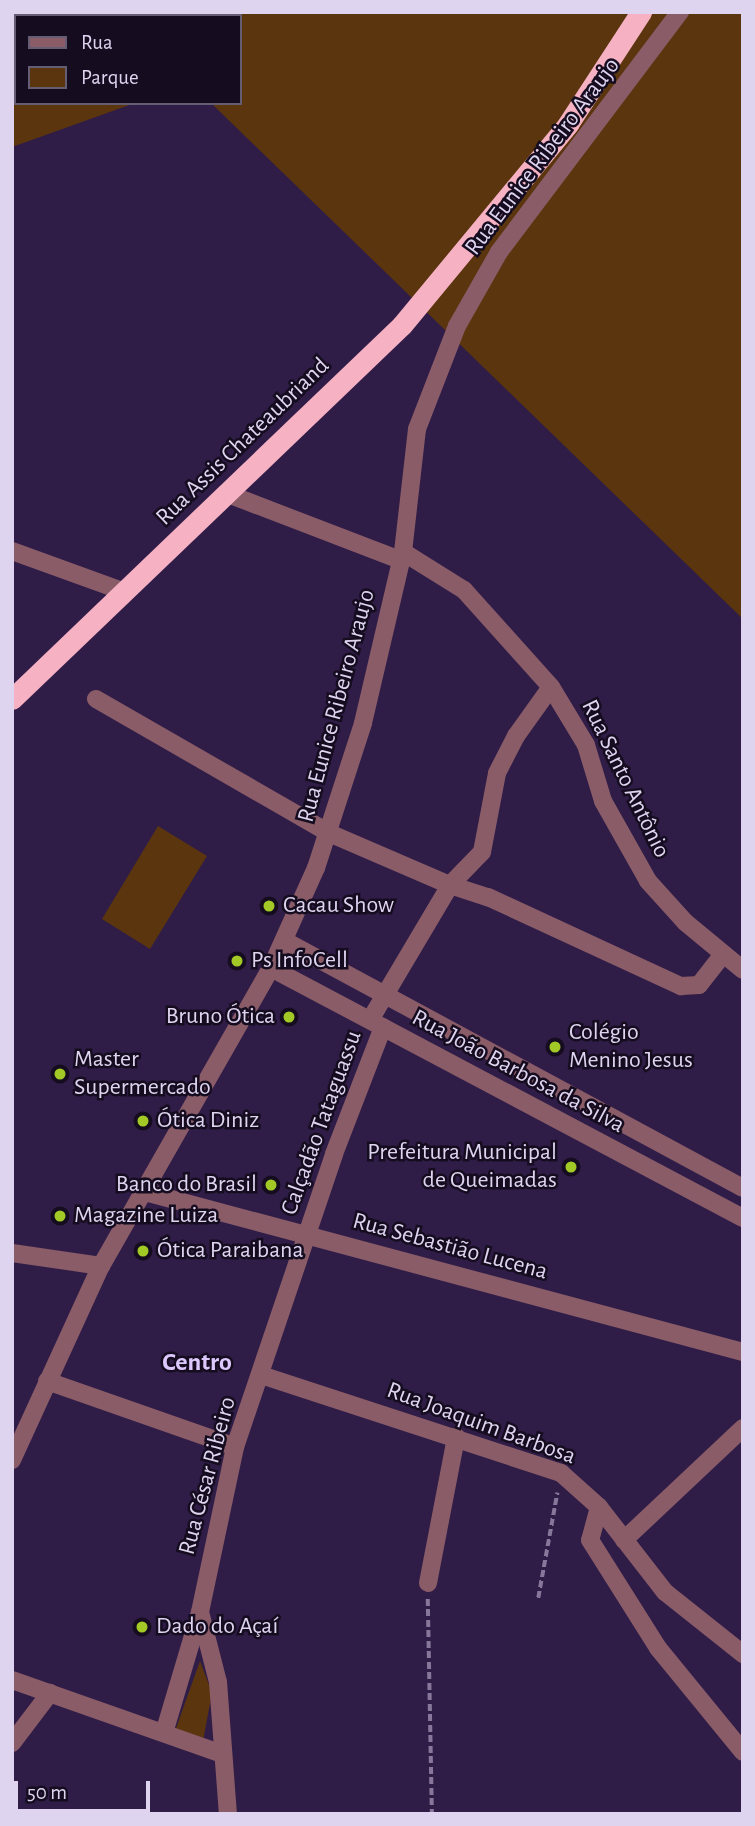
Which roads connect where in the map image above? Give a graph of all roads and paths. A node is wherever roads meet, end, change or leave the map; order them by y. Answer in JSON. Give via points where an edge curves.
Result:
{"nodes":[{"id":1,"x":641,"y":12,"type":"edge"},
{"id":2,"x":680,"y":12,"type":"edge"},
{"id":3,"x":228,"y":494,"type":"junction"},
{"id":4,"x":12,"y":551,"type":"edge"},
{"id":5,"x":402,"y":556,"type":"junction"},
{"id":6,"x":125,"y":592,"type":"junction"},
{"id":7,"x":551,"y":687,"type":"junction"},
{"id":8,"x":12,"y":699,"type":"edge"},
{"id":9,"x":96,"y":699,"type":"dead end"},
{"id":10,"x":330,"y":833,"type":"junction"},
{"id":11,"x":450,"y":885,"type":"junction"},
{"id":12,"x":285,"y":941,"type":"junction"},
{"id":13,"x":722,"y":956,"type":"junction"},
{"id":14,"x":271,"y":968,"type":"junction"},
{"id":15,"x":743,"y":970,"type":"edge"},
{"id":16,"x":383,"y":995,"type":"junction"},
{"id":17,"x":376,"y":1024,"type":"junction"},
{"id":18,"x":743,"y":1188,"type":"edge"},
{"id":19,"x":145,"y":1192,"type":"junction"},
{"id":20,"x":743,"y":1219,"type":"edge"},
{"id":21,"x":309,"y":1234,"type":"junction"},
{"id":22,"x":12,"y":1253,"type":"edge"},
{"id":23,"x":102,"y":1266,"type":"junction"},
{"id":24,"x":743,"y":1352,"type":"edge"},
{"id":25,"x":261,"y":1375,"type":"junction"},
{"id":26,"x":47,"y":1381,"type":"junction"},
{"id":27,"x":743,"y":1428,"type":"edge"},
{"id":28,"x":456,"y":1437,"type":"junction"},
{"id":29,"x":235,"y":1447,"type":"junction"},
{"id":30,"x":12,"y":1460,"type":"edge"},
{"id":31,"x":561,"y":1474,"type":"junction"},
{"id":32,"x":599,"y":1507,"type":"junction"},
{"id":33,"x":624,"y":1540,"type":"junction"},
{"id":34,"x":428,"y":1583,"type":"joint"},
{"id":35,"x":538,"y":1598,"type":"dead end"},
{"id":36,"x":200,"y":1612,"type":"junction"},
{"id":37,"x":743,"y":1654,"type":"edge"},
{"id":38,"x":12,"y":1680,"type":"edge"},
{"id":39,"x":50,"y":1693,"type":"junction"},
{"id":40,"x":164,"y":1733,"type":"junction"},
{"id":41,"x":12,"y":1743,"type":"edge"},
{"id":42,"x":743,"y":1752,"type":"edge"},
{"id":43,"x":222,"y":1754,"type":"junction"},
{"id":44,"x":228,"y":1814,"type":"edge"},
{"id":45,"x":432,"y":1814,"type":"edge"}],
"edges":[{"from":1,"to":3,"type":"highway","name":"Rua Assis Chateaubriand","via":[[568,124],[402,325]]},
{"from":2,"to":5,"type":"street","name":"Rua Eunice Ribeiro Araujo","via":[[477,286],[417,429]]},
{"from":3,"to":5,"type":"street","name":"Rua Santo Antônio"},
{"from":3,"to":6,"type":"highway","name":"Rua Assis Chateaubriand"},
{"from":4,"to":6,"type":"street"},
{"from":5,"to":7,"type":"street","name":"Rua Santo Antônio","via":[[464,590]]},
{"from":5,"to":10,"type":"street","name":"Rua Eunice Ribeiro Araujo","via":[[363,723]]},
{"from":6,"to":8,"type":"highway","name":"Rua Assis Chateaubriand"},
{"from":7,"to":11,"type":"street","name":"Calçadão Tataguassu","via":[[516,736],[497,773],[482,852]]},
{"from":7,"to":13,"type":"street","name":"Rua Santo Antônio","via":[[586,745],[600,794],[648,881]]},
{"from":9,"to":10,"type":"street"},
{"from":10,"to":11,"type":"street"},
{"from":10,"to":12,"type":"street","name":"Rua Eunice Ribeiro Araujo"},
{"from":11,"to":13,"type":"street","via":[[488,897],[681,986],[699,985]]},
{"from":11,"to":16,"type":"street","name":"Calçadão Tataguassu"},
{"from":12,"to":14,"type":"street","name":"Rua Eunice Ribeiro Araujo"},
{"from":12,"to":16,"type":"street","name":"Rua João Barbosa da Silva"},
{"from":13,"to":15,"type":"street","name":"Rua Santo Antônio"},
{"from":14,"to":17,"type":"street","name":"Rua João Barbosa da Silva"},
{"from":14,"to":19,"type":"street","name":"Rua Eunice Ribeiro Araujo"},
{"from":16,"to":17,"type":"street","name":"Calçadão Tataguassu"},
{"from":16,"to":18,"type":"street","name":"Rua João Barbosa da Silva"},
{"from":17,"to":20,"type":"street","name":"Rua João Barbosa da Silva"},
{"from":17,"to":21,"type":"street","name":"Calçadão Tataguassu"},
{"from":19,"to":21,"type":"street","name":"Rua Sebastião Lucena"},
{"from":19,"to":23,"type":"street","name":"Rua Eunice Ribeiro Araujo"},
{"from":21,"to":24,"type":"street","name":"Rua Sebastião Lucena"},
{"from":21,"to":25,"type":"street","name":"Rua César Ribeiro"},
{"from":22,"to":23,"type":"street"},
{"from":23,"to":26,"type":"street","name":"Rua Eunice Ribeiro Araujo"},
{"from":25,"to":28,"type":"street","name":"Rua Joaquim Barbosa"},
{"from":25,"to":29,"type":"street","name":"Rua César Ribeiro"},
{"from":26,"to":29,"type":"street"},
{"from":26,"to":30,"type":"street","name":"Rua Eunice Ribeiro Araujo"},
{"from":27,"to":33,"type":"street"},
{"from":28,"to":31,"type":"street","name":"Rua Joaquim Barbosa"},
{"from":28,"to":34,"type":"street"},
{"from":29,"to":36,"type":"street","name":"Rua César Ribeiro"},
{"from":31,"to":32,"type":"street","name":"Rua Joaquim Barbosa"},
{"from":31,"to":35,"type":"path"},
{"from":32,"to":33,"type":"street","name":"Rua Joaquim Barbosa"},
{"from":32,"to":42,"type":"street","via":[[590,1541],[658,1648]]},
{"from":33,"to":37,"type":"street","name":"Rua Joaquim Barbosa","via":[[665,1592]]},
{"from":34,"to":45,"type":"path"},
{"from":36,"to":40,"type":"street","name":"Rua César Ribeiro"},
{"from":36,"to":43,"type":"street","name":"Rua César Ribeiro","via":[[218,1682]]},
{"from":38,"to":39,"type":"street"},
{"from":39,"to":40,"type":"street"},
{"from":39,"to":41,"type":"street"},
{"from":40,"to":43,"type":"street"},
{"from":43,"to":44,"type":"street","name":"Rua César Ribeiro"}]}
